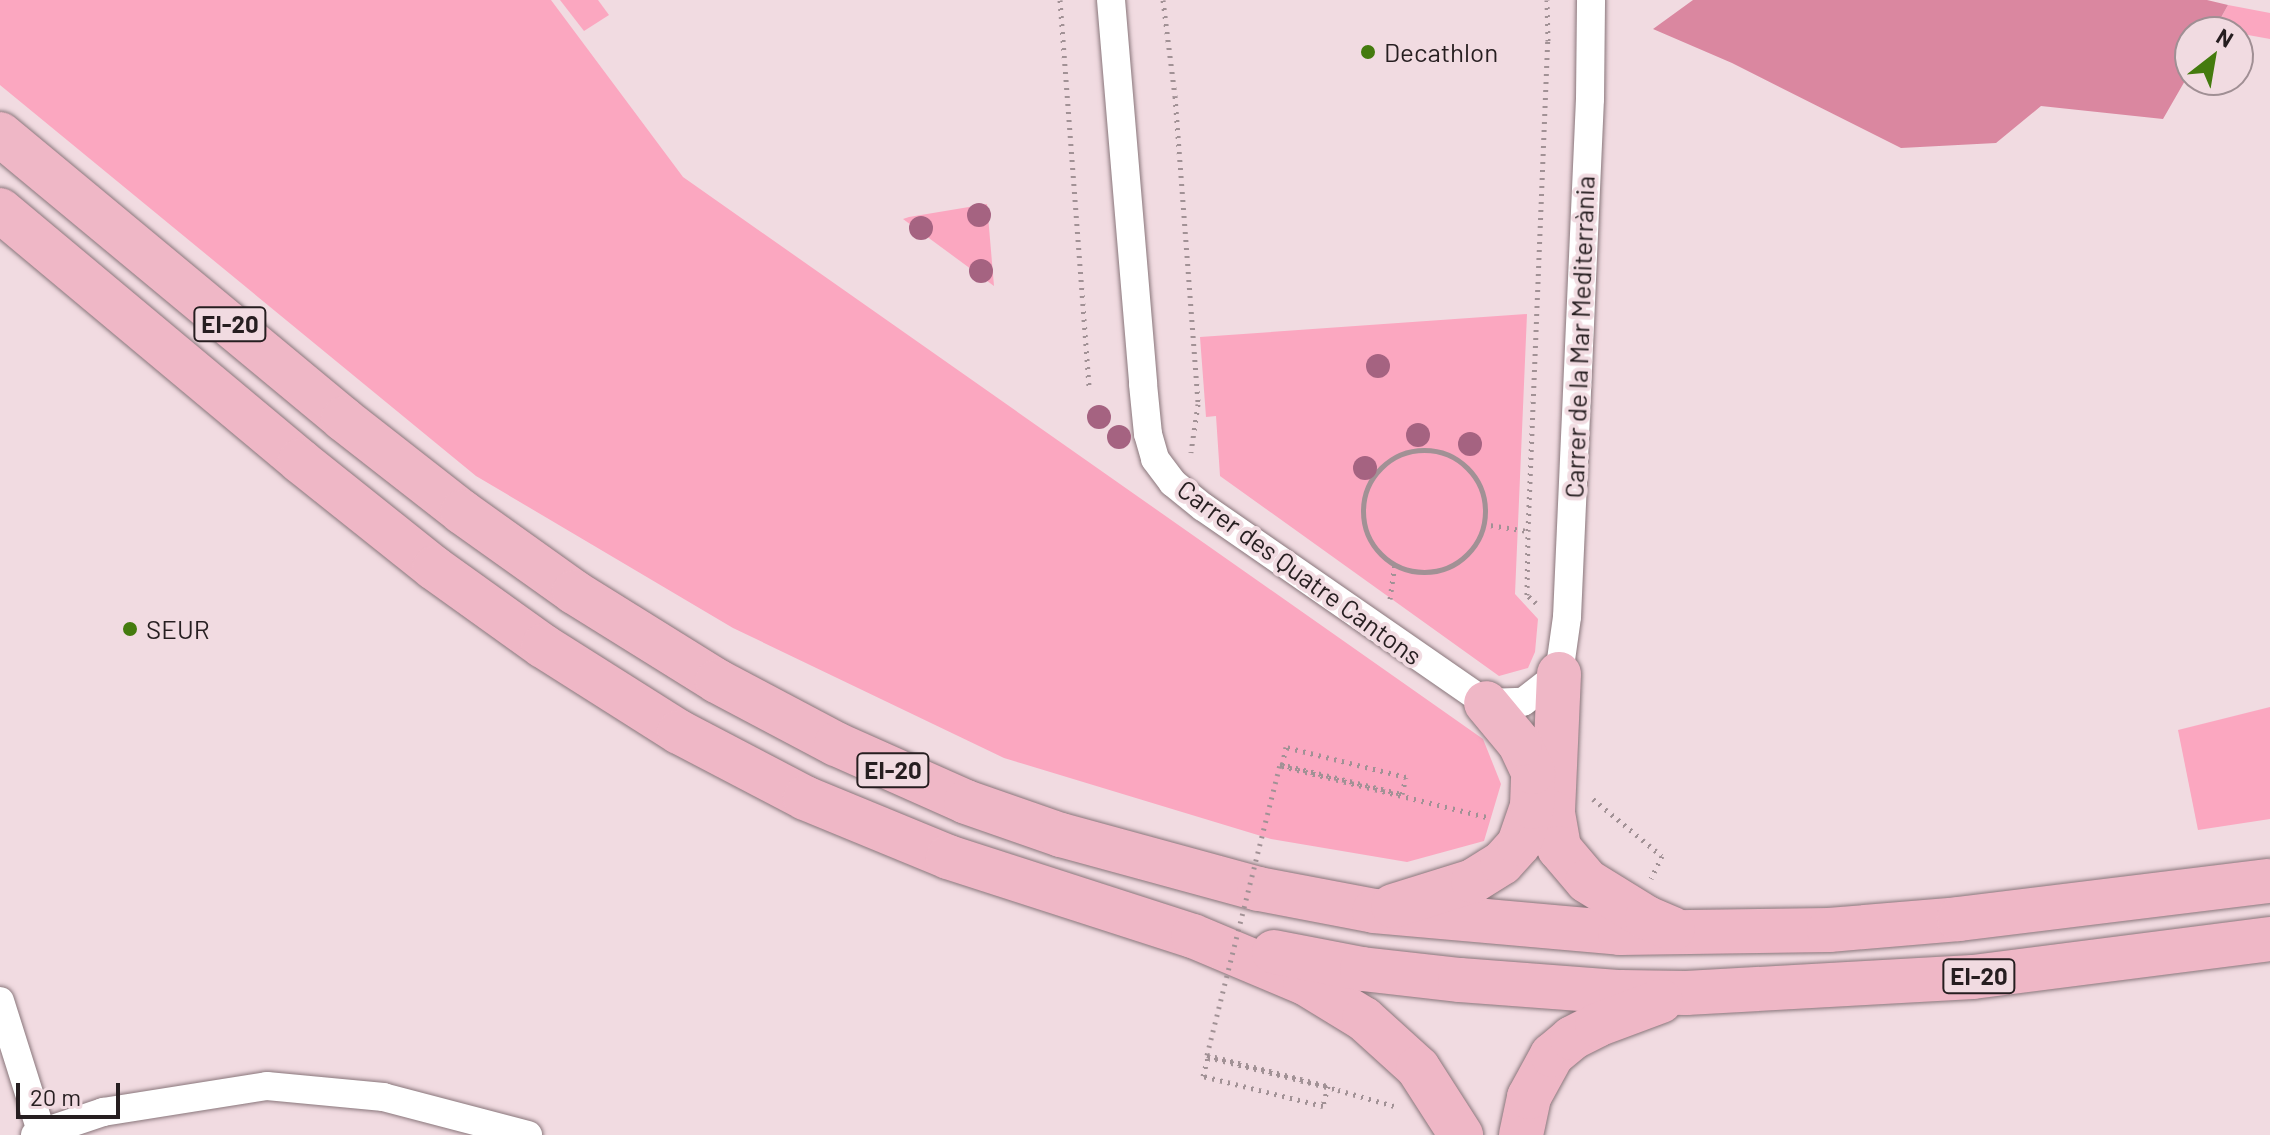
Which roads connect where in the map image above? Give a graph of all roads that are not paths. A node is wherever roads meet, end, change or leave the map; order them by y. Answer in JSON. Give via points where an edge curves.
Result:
{"nodes":[{"id":1,"x":1111,"y":0,"type":"edge"},
{"id":2,"x":1591,"y":0,"type":"edge"},
{"id":3,"x":0,"y":134,"type":"edge"},
{"id":4,"x":0,"y":210,"type":"edge"},
{"id":5,"x":1559,"y":674,"type":"junction"},
{"id":6,"x":1486,"y":703,"type":"junction"},
{"id":7,"x":2270,"y":881,"type":"edge"},
{"id":8,"x":1374,"y":911,"type":"junction"},
{"id":9,"x":1686,"y":934,"type":"junction"},
{"id":10,"x":1193,"y":936,"type":"junction"},
{"id":11,"x":2270,"y":939,"type":"edge"},
{"id":12,"x":1686,"y":993,"type":"junction"},
{"id":13,"x":0,"y":1001,"type":"edge"},
{"id":14,"x":38,"y":1133,"type":"edge"},
{"id":15,"x":528,"y":1135,"type":"edge"},
{"id":16,"x":1461,"y":1135,"type":"edge"},
{"id":17,"x":1521,"y":1135,"type":"edge"}],
"edges":[{"from":1,"to":6,"type":"street","name":"Carrer des Quatre Cantons","via":[[1144,396],[1155,459],[1173,483],[1203,507]]},
{"from":2,"to":5,"type":"street","name":"Carrer de la Mar Mediterrània","via":[[1567,617]]},
{"from":3,"to":8,"type":"highway","number":"EI-20","via":[[462,512],[574,592],[717,681],[836,744],[966,802],[1151,862]]},
{"from":4,"to":10,"type":"highway","number":"EI-20","via":[[434,568],[543,646],[679,732],[805,798],[948,857]]},
{"from":5,"to":6,"type":"street","via":[[1523,702]]},
{"from":5,"to":9,"type":"highway","via":[[1553,813],[1559,848],[1587,881],[1647,918]]},
{"from":6,"to":8,"type":"highway","via":[[1520,744],[1533,772],[1532,807],[1519,844],[1502,863],[1473,881]]},
{"from":7,"to":9,"type":"highway","number":"EI-20","via":[[1959,919]]},
{"from":8,"to":9,"type":"highway","number":"EI-20"},
{"from":10,"to":12,"type":"highway","number":"EI-20","via":[[1362,969],[1475,982]]},
{"from":10,"to":16,"type":"highway","via":[[1305,983],[1364,1019],[1418,1068]]},
{"from":11,"to":12,"type":"highway","number":"EI-20","via":[[1973,977]]},
{"from":12,"to":17,"type":"highway","via":[[1597,1025],[1552,1055],[1529,1097]]},
{"from":13,"to":14,"type":"street"},
{"from":14,"to":15,"type":"street","via":[[141,1104],[267,1086],[383,1097]]}]}
